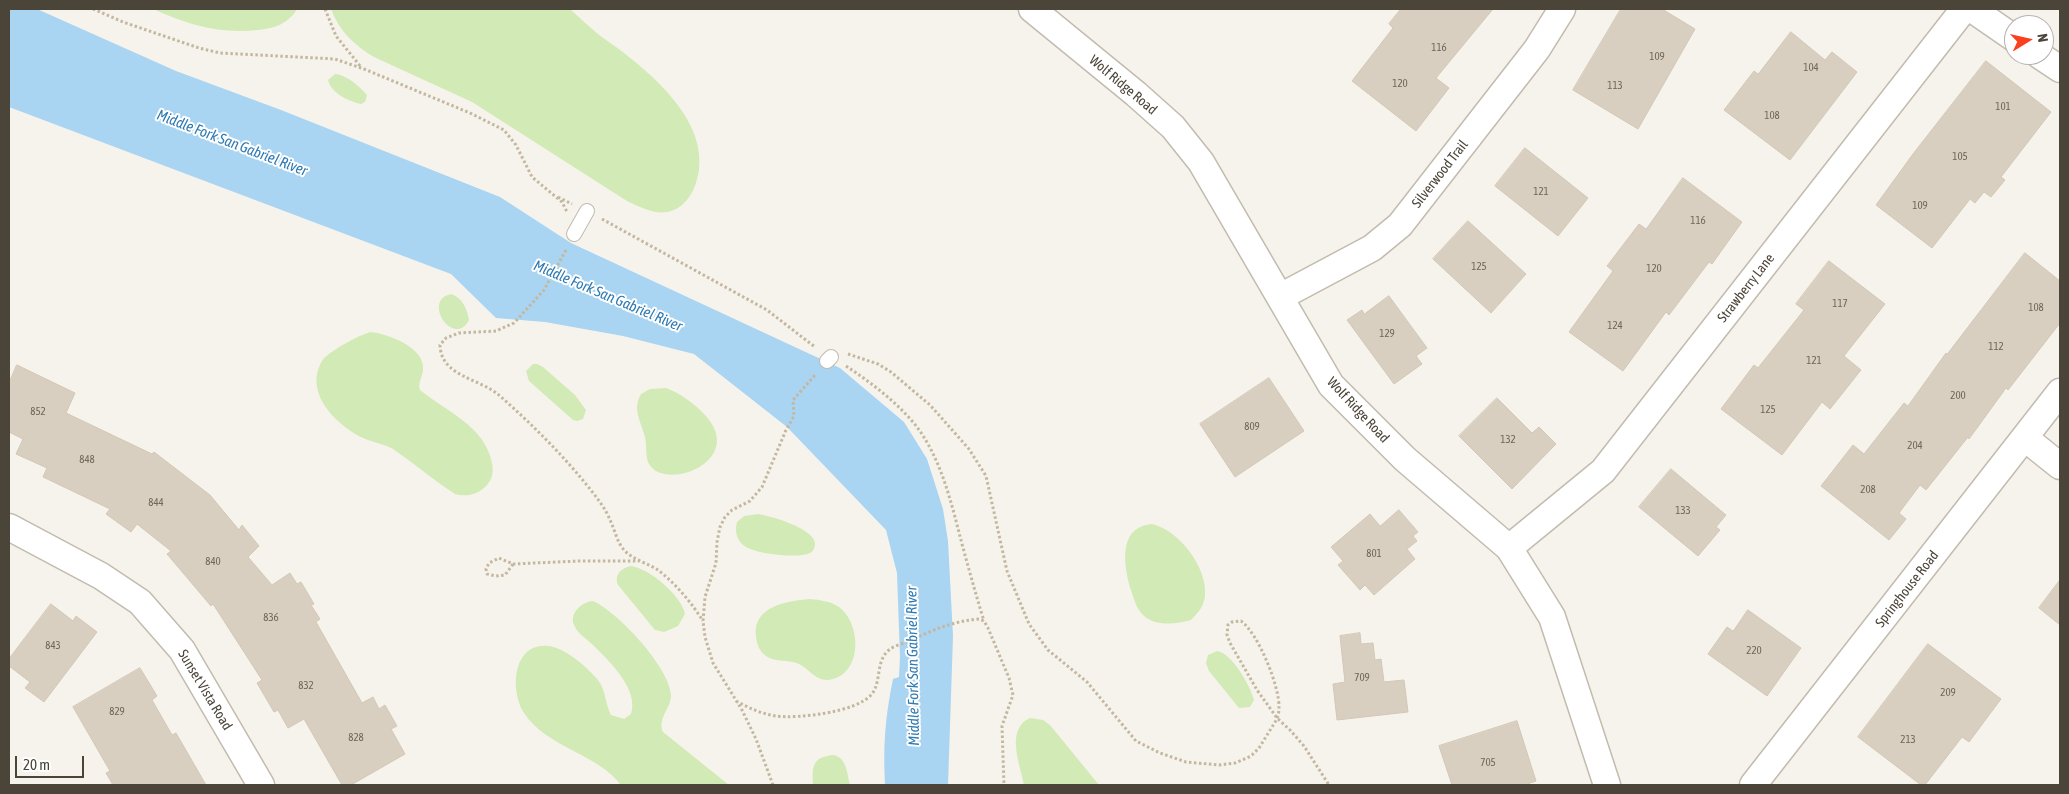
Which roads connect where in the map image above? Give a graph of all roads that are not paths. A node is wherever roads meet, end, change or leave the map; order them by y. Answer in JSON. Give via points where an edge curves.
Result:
{"nodes":[{"id":1,"x":1032,"y":9,"type":"edge"},
{"id":2,"x":1562,"y":9,"type":"edge"},
{"id":3,"x":1964,"y":9,"type":"edge"},
{"id":4,"x":1972,"y":9,"type":"edge"},
{"id":5,"x":2004,"y":31,"type":"edge"},
{"id":6,"x":587,"y":211,"type":"road end"},
{"id":7,"x":574,"y":234,"type":"road end"},
{"id":8,"x":1280,"y":297,"type":"junction"},
{"id":9,"x":2060,"y":392,"type":"edge"},
{"id":10,"x":2025,"y":438,"type":"junction"},
{"id":11,"x":2060,"y":466,"type":"edge"},
{"id":12,"x":9,"y":527,"type":"edge"},
{"id":13,"x":1510,"y":548,"type":"junction"},
{"id":14,"x":261,"y":785,"type":"edge"},
{"id":15,"x":1607,"y":785,"type":"edge"},
{"id":16,"x":1753,"y":785,"type":"edge"}],
"edges":[{"from":1,"to":8,"type":"street","name":"Wolf Ridge Road","via":[[1173,127],[1201,162]]},
{"from":2,"to":8,"type":"street","name":"Silverwood Trail","via":[[1537,49],[1400,225],[1372,248]]},
{"from":3,"to":13,"type":"street","name":"Strawberry Lane","via":[[1603,471]]},
{"from":4,"to":5,"type":"street"},
{"from":6,"to":7,"type":"lane"},
{"from":8,"to":13,"type":"street","name":"Wolf Ridge Road","via":[[1330,385],[1405,459]]},
{"from":9,"to":10,"type":"street","name":"Springhouse Road"},
{"from":10,"to":11,"type":"street"},
{"from":10,"to":16,"type":"street","name":"Springhouse Road"},
{"from":12,"to":14,"type":"street","name":"Sunset Vista Road","via":[[101,576],[140,602],[182,650]]},
{"from":13,"to":15,"type":"street","name":"Wolf Ridge Road","via":[[1552,616]]}]}
